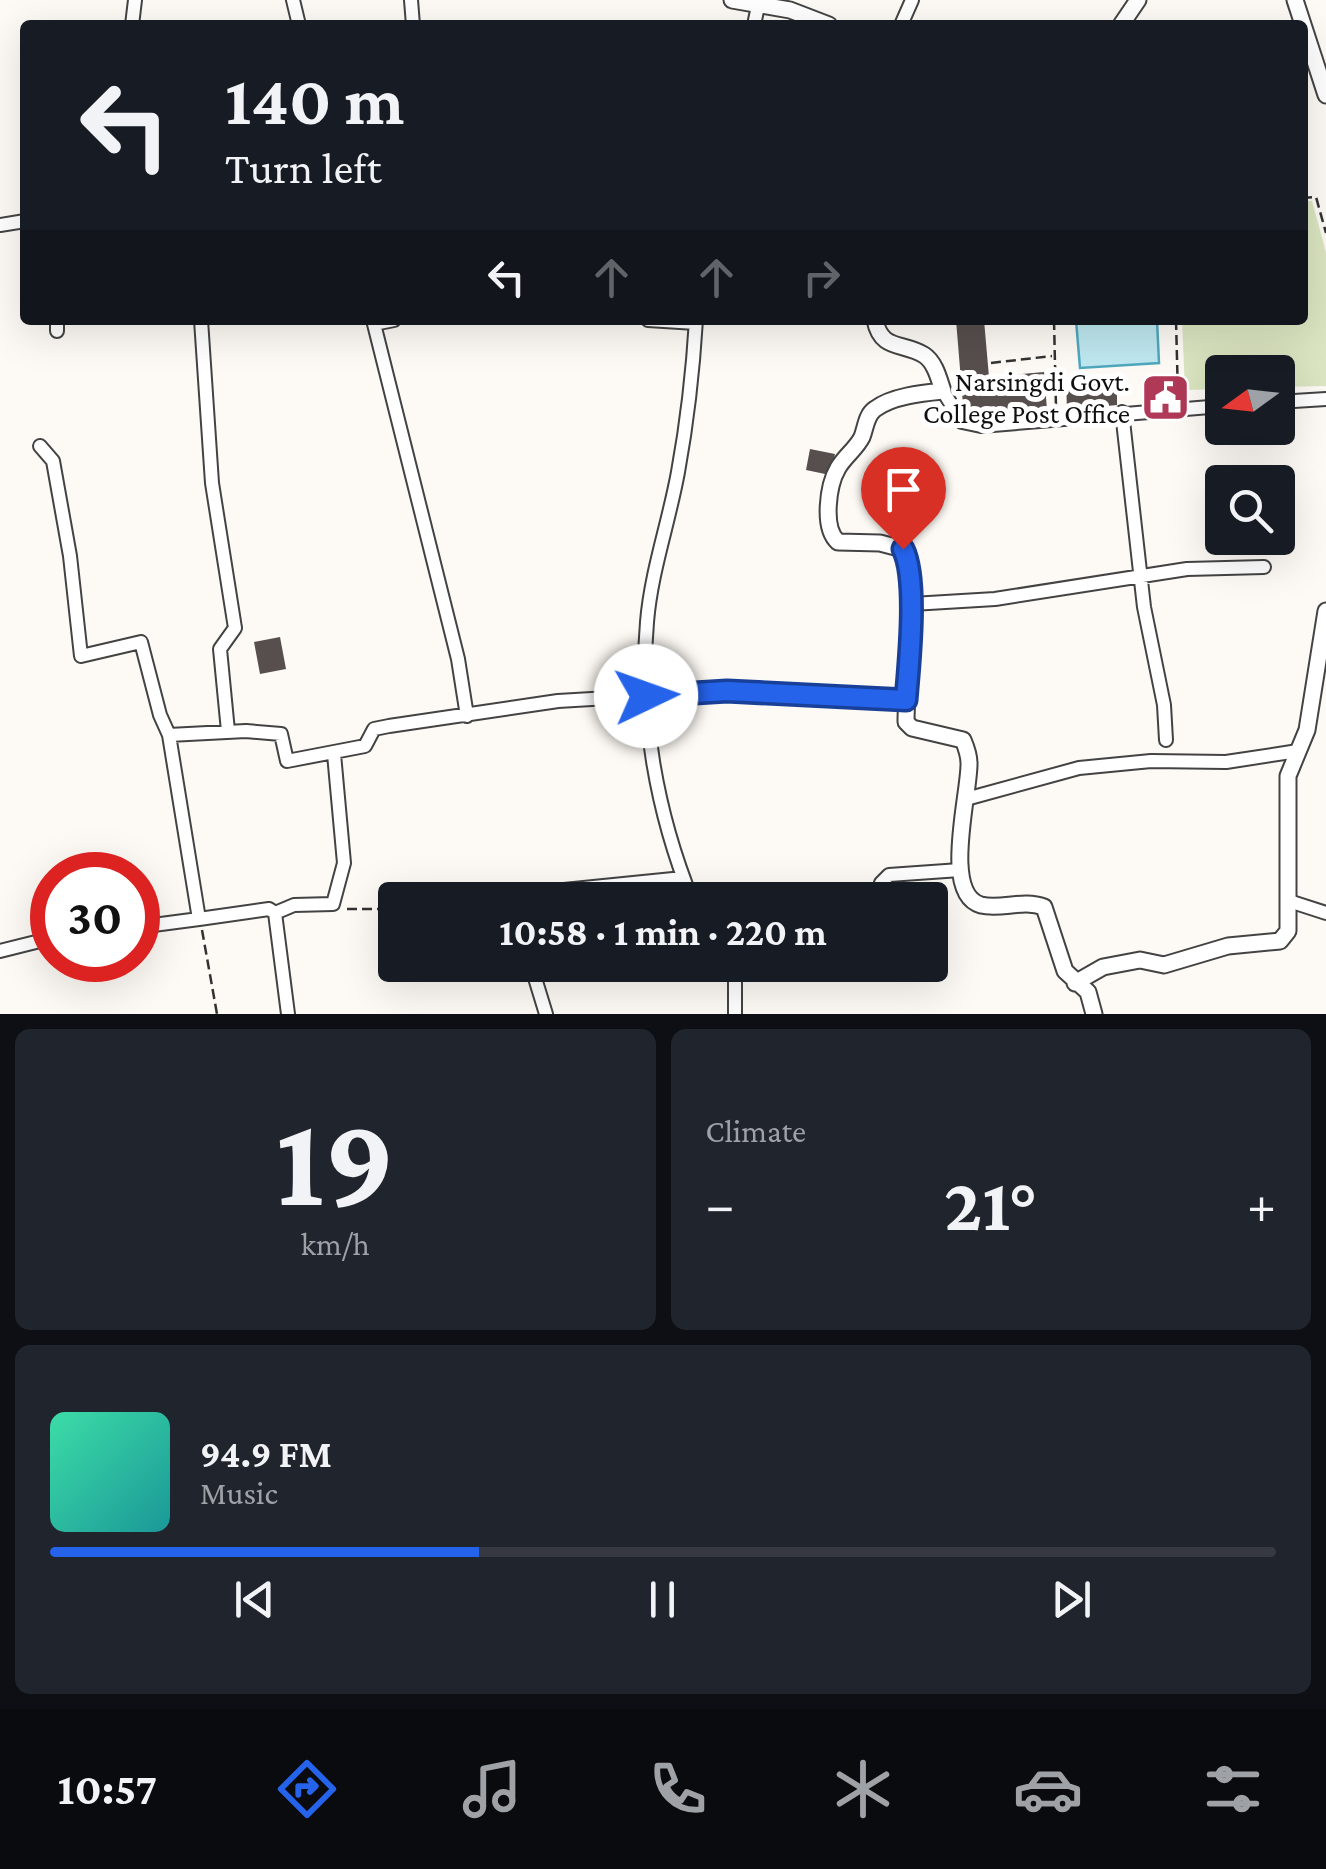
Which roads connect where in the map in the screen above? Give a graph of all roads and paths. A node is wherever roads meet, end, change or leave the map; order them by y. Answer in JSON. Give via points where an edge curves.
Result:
{"nodes":[{"id":1,"x":732,"y":0,"type":"edge"},
{"id":2,"x":758,"y":6,"type":"junction"},
{"id":3,"x":755,"y":20,"type":"edge"},
{"id":4,"x":816,"y":20,"type":"edge"},
{"id":5,"x":1308,"y":39,"type":"edge"},
{"id":6,"x":1326,"y":94,"type":"edge"},
{"id":7,"x":1308,"y":198,"type":"edge"},
{"id":8,"x":1326,"y":233,"type":"edge"},
{"id":9,"x":200,"y":325,"type":"edge"},
{"id":10,"x":374,"y":325,"type":"edge"},
{"id":11,"x":696,"y":325,"type":"edge"},
{"id":12,"x":876,"y":325,"type":"edge"},
{"id":13,"x":1054,"y":325,"type":"edge"},
{"id":14,"x":1176,"y":325,"type":"edge"},
{"id":15,"x":1053,"y":356,"type":"junction"},
{"id":16,"x":991,"y":363,"type":"dead end"},
{"id":17,"x":944,"y":391,"type":"junction"},
{"id":18,"x":1326,"y":399,"type":"edge"},
{"id":19,"x":1295,"y":401,"type":"edge"},
{"id":20,"x":1205,"y":407,"type":"edge"},
{"id":21,"x":1179,"y":409,"type":"junction"},
{"id":22,"x":1122,"y":412,"type":"junction"},
{"id":23,"x":1056,"y":418,"type":"junction"},
{"id":24,"x":40,"y":446,"type":"dead end"},
{"id":25,"x":1264,"y":567,"type":"dead end"},
{"id":26,"x":1141,"y":577,"type":"junction"},
{"id":27,"x":912,"y":604,"type":"junction"},
{"id":28,"x":1326,"y":612,"type":"edge"},
{"id":29,"x":646,"y":696,"type":"junction"},
{"id":30,"x":906,"y":700,"type":"junction"},
{"id":31,"x":467,"y":716,"type":"junction"},
{"id":32,"x":228,"y":732,"type":"junction"},
{"id":33,"x":169,"y":735,"type":"junction"},
{"id":34,"x":1166,"y":740,"type":"dead end"},
{"id":35,"x":1298,"y":751,"type":"junction"},
{"id":36,"x":334,"y":754,"type":"junction"},
{"id":37,"x":966,"y":798,"type":"junction"},
{"id":38,"x":960,"y":870,"type":"junction"},
{"id":39,"x":683,"y":878,"type":"junction"},
{"id":40,"x":649,"y":882,"type":"edge"},
{"id":41,"x":685,"y":882,"type":"edge"},
{"id":42,"x":881,"y":882,"type":"edge"},
{"id":43,"x":1289,"y":901,"type":"junction"},
{"id":44,"x":333,"y":904,"type":"junction"},
{"id":45,"x":378,"y":910,"type":"edge"},
{"id":46,"x":1326,"y":912,"type":"edge"},
{"id":47,"x":275,"y":913,"type":"junction"},
{"id":48,"x":200,"y":919,"type":"junction"},
{"id":49,"x":160,"y":924,"type":"edge"},
{"id":50,"x":30,"y":944,"type":"edge"},
{"id":51,"x":0,"y":951,"type":"edge"},
{"id":52,"x":536,"y":982,"type":"edge"},
{"id":53,"x":735,"y":982,"type":"edge"},
{"id":54,"x":1075,"y":982,"type":"junction"},
{"id":55,"x":217,"y":1014,"type":"edge"},
{"id":56,"x":288,"y":1014,"type":"edge"},
{"id":57,"x":546,"y":1014,"type":"edge"},
{"id":58,"x":735,"y":1014,"type":"edge"},
{"id":59,"x":1094,"y":1014,"type":"edge"}],
"edges":[{"from":1,"to":2,"type":"street"},
{"from":2,"to":3,"type":"street"},
{"from":2,"to":4,"type":"street"},
{"from":5,"to":6,"type":"street"},
{"from":7,"to":8,"type":"path","via":[[1316,197]]},
{"from":9,"to":32,"type":"street","via":[[212,483],[235,628],[220,650]]},
{"from":10,"to":31,"type":"street"},
{"from":11,"to":29,"type":"street","via":[[679,469],[647,618]]},
{"from":12,"to":17,"type":"street","via":[[889,345],[926,356]]},
{"from":13,"to":15,"type":"path"},
{"from":14,"to":21,"type":"path"},
{"from":15,"to":16,"type":"path"},
{"from":15,"to":23,"type":"path"},
{"from":17,"to":23,"type":"street","via":[[969,424]]},
{"from":17,"to":27,"type":"street","via":[[877,407],[832,483],[832,538],[903,549]]},
{"from":18,"to":19,"type":"street"},
{"from":20,"to":21,"type":"street"},
{"from":21,"to":22,"type":"street"},
{"from":22,"to":23,"type":"street"},
{"from":22,"to":26,"type":"street"},
{"from":24,"to":33,"type":"street","via":[[54,461],[81,656],[141,642]]},
{"from":25,"to":26,"type":"street"},
{"from":26,"to":27,"type":"street","via":[[995,600]]},
{"from":26,"to":34,"type":"street"},
{"from":27,"to":30,"type":"street"},
{"from":28,"to":35,"type":"street"},
{"from":29,"to":30,"type":"street","via":[[727,691]]},
{"from":29,"to":31,"type":"street"},
{"from":29,"to":39,"type":"street","via":[[647,731]]},
{"from":30,"to":37,"type":"street","via":[[912,728],[964,740]]},
{"from":31,"to":36,"type":"street","via":[[374,730],[365,746]]},
{"from":32,"to":33,"type":"street"},
{"from":32,"to":36,"type":"street","via":[[281,734],[288,762]]},
{"from":33,"to":48,"type":"street"},
{"from":35,"to":37,"type":"street","via":[[1226,762],[1079,768]]},
{"from":35,"to":43,"type":"street","via":[[1288,776]]},
{"from":36,"to":44,"type":"street","via":[[344,862]]},
{"from":37,"to":38,"type":"street"},
{"from":38,"to":42,"type":"street","via":[[888,875]]},
{"from":38,"to":54,"type":"street","via":[[970,900],[983,906],[1044,907],[1065,971]]},
{"from":39,"to":40,"type":"street"},
{"from":39,"to":41,"type":"street"},
{"from":43,"to":46,"type":"street"},
{"from":43,"to":54,"type":"street","via":[[1288,931],[1280,941],[1228,946],[1164,965],[1140,960],[1103,967]]},
{"from":44,"to":45,"type":"path"},
{"from":44,"to":47,"type":"street"},
{"from":47,"to":48,"type":"street"},
{"from":47,"to":56,"type":"street"},
{"from":48,"to":49,"type":"street"},
{"from":48,"to":55,"type":"path"},
{"from":50,"to":51,"type":"street"},
{"from":52,"to":57,"type":"street"},
{"from":53,"to":58,"type":"street"},
{"from":54,"to":59,"type":"street","via":[[1088,992]]}]}
